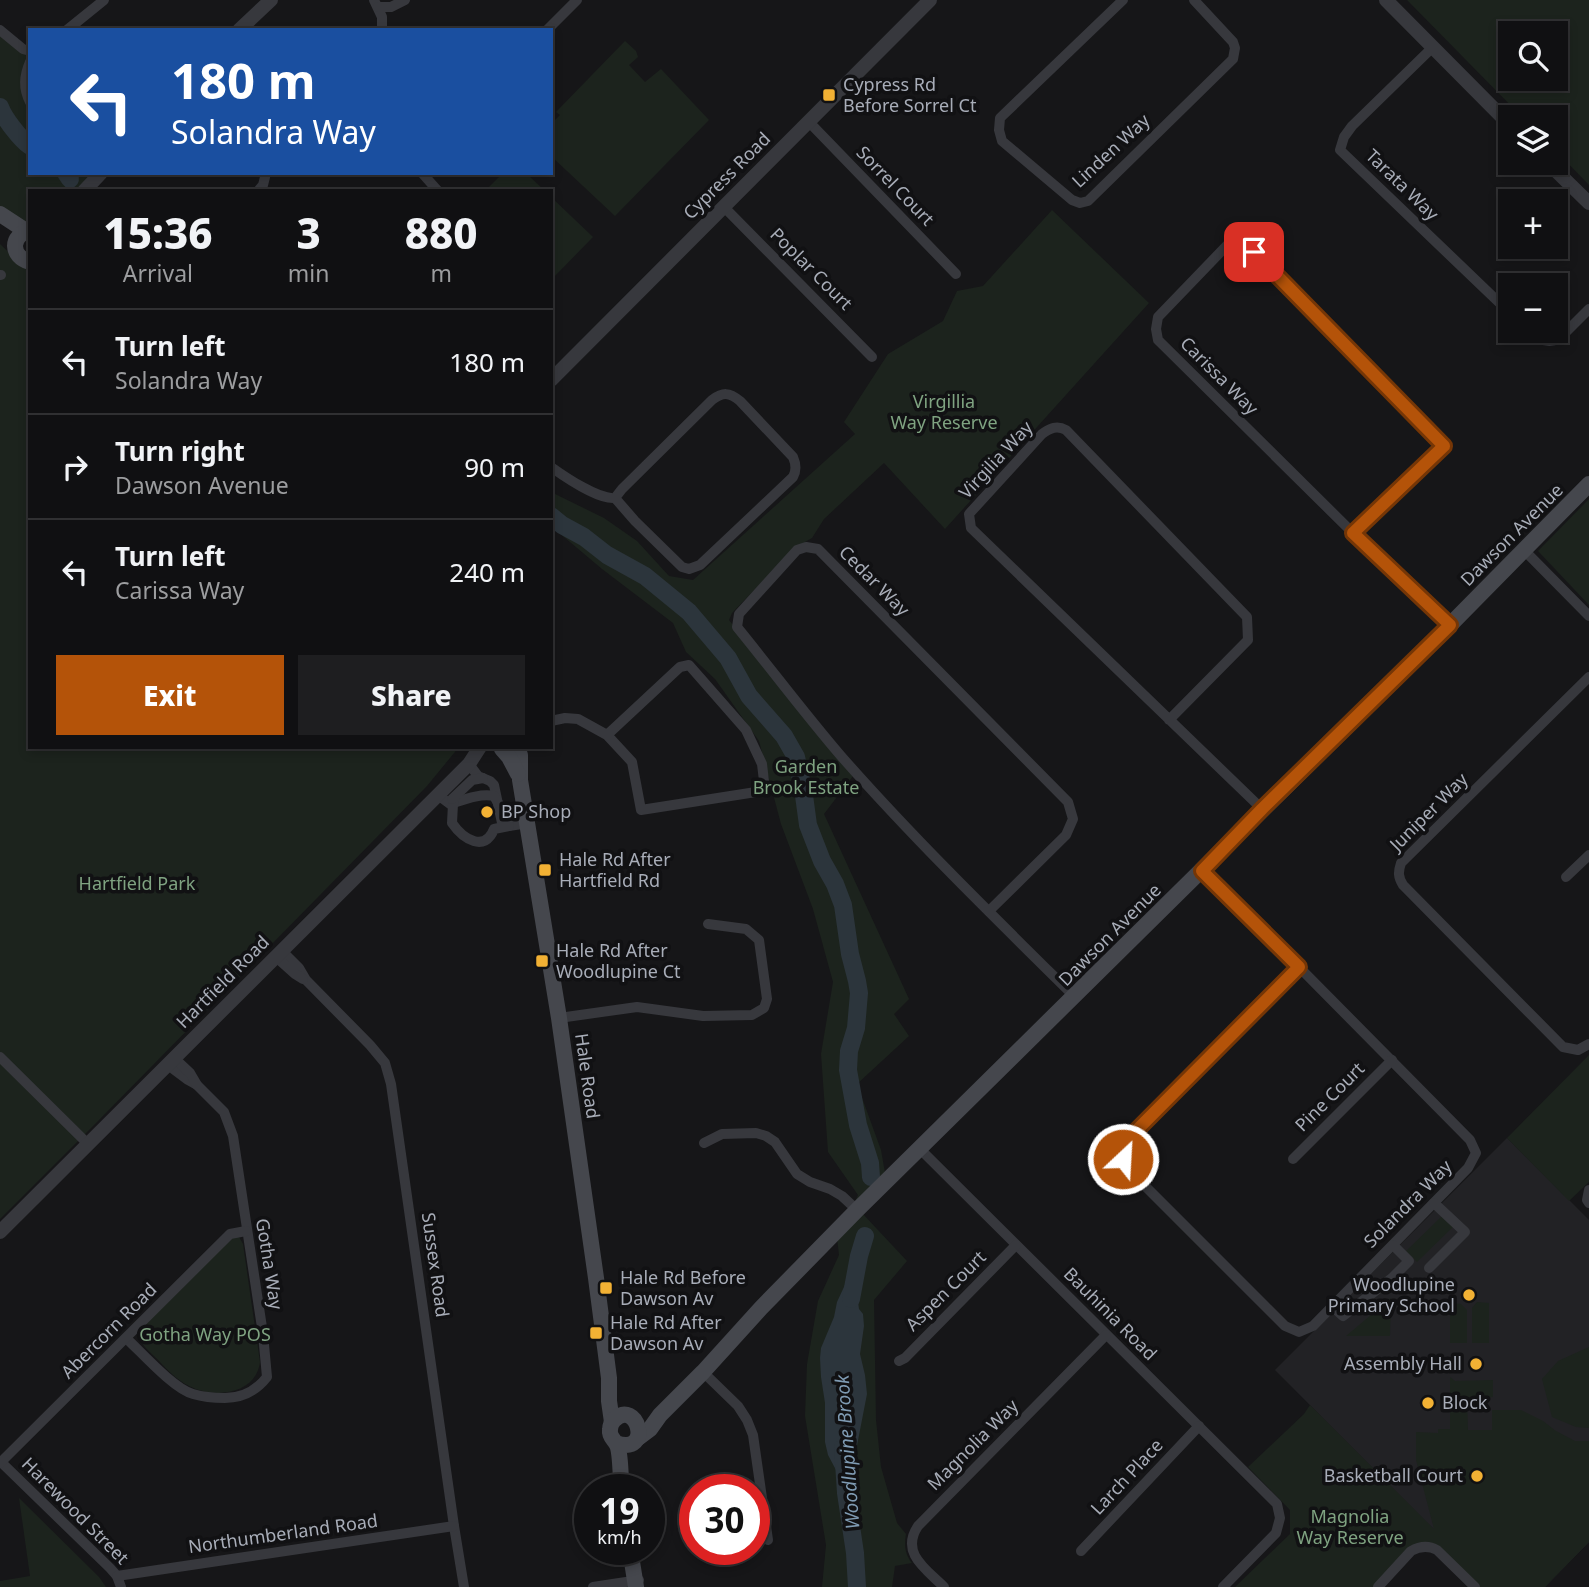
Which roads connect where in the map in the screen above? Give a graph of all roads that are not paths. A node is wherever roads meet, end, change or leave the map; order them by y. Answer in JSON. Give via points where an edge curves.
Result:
{"nodes":[{"id":1,"x":104,"y":0,"type":"edge"},
{"id":2,"x":271,"y":0,"type":"edge"},
{"id":3,"x":405,"y":0,"type":"edge"},
{"id":4,"x":577,"y":0,"type":"edge"},
{"id":5,"x":930,"y":0,"type":"edge"},
{"id":6,"x":1123,"y":0,"type":"edge"},
{"id":7,"x":1194,"y":0,"type":"edge"},
{"id":8,"x":1386,"y":0,"type":"edge"},
{"id":9,"x":376,"y":4,"type":"edge"},
{"id":10,"x":69,"y":28,"type":"edge"},
{"id":11,"x":241,"y":28,"type":"edge"},
{"id":12,"x":382,"y":28,"type":"edge"},
{"id":13,"x":549,"y":28,"type":"edge"},
{"id":14,"x":0,"y":30,"type":"edge"},
{"id":15,"x":1433,"y":47,"type":"junction"},
{"id":16,"x":28,"y":50,"type":"edge"},
{"id":17,"x":28,"y":69,"type":"edge"},
{"id":18,"x":28,"y":98,"type":"edge"},
{"id":19,"x":1498,"y":113,"type":"edge"},
{"id":20,"x":809,"y":122,"type":"junction"},
{"id":21,"x":99,"y":175,"type":"edge"},
{"id":22,"x":424,"y":175,"type":"edge"},
{"id":23,"x":1560,"y":175,"type":"edge"},
{"id":24,"x":86,"y":189,"type":"edge"},
{"id":25,"x":436,"y":189,"type":"edge"},
{"id":26,"x":1589,"y":203,"type":"edge"},
{"id":27,"x":724,"y":207,"type":"junction"},
{"id":28,"x":0,"y":214,"type":"edge"},
{"id":29,"x":0,"y":219,"type":"edge"},
{"id":30,"x":24,"y":235,"type":"edge"},
{"id":31,"x":28,"y":261,"type":"edge"},
{"id":32,"x":956,"y":274,"type":"dead end"},
{"id":33,"x":1498,"y":301,"type":"edge"},
{"id":34,"x":1589,"y":309,"type":"edge"},
{"id":35,"x":1568,"y":330,"type":"edge"},
{"id":36,"x":872,"y":357,"type":"dead end"},
{"id":37,"x":553,"y":378,"type":"edge"},
{"id":38,"x":553,"y":468,"type":"edge"},
{"id":39,"x":1589,"y":484,"type":"edge"},
{"id":40,"x":615,"y":498,"type":"junction"},
{"id":41,"x":1353,"y":533,"type":"junction"},
{"id":42,"x":1524,"y":550,"type":"junction"},
{"id":43,"x":1589,"y":616,"type":"edge"},
{"id":44,"x":1450,"y":625,"type":"junction"},
{"id":45,"x":1589,"y":677,"type":"edge"},
{"id":46,"x":553,"y":720,"type":"edge"},
{"id":47,"x":1168,"y":720,"type":"junction"},
{"id":48,"x":607,"y":735,"type":"junction"},
{"id":49,"x":502,"y":749,"type":"edge"},
{"id":50,"x":507,"y":749,"type":"edge"},
{"id":51,"x":474,"y":757,"type":"edge"},
{"id":52,"x":483,"y":778,"type":"junction"},
{"id":53,"x":447,"y":799,"type":"junction"},
{"id":54,"x":498,"y":803,"type":"junction"},
{"id":55,"x":1262,"y":809,"type":"junction"},
{"id":56,"x":528,"y":822,"type":"junction"},
{"id":57,"x":509,"y":826,"type":"junction"},
{"id":58,"x":1589,"y":855,"type":"edge"},
{"id":59,"x":1202,"y":871,"type":"junction"},
{"id":60,"x":1566,"y":877,"type":"dead end"},
{"id":61,"x":989,"y":911,"type":"junction"},
{"id":62,"x":708,"y":924,"type":"dead end"},
{"id":63,"x":279,"y":954,"type":"junction"},
{"id":64,"x":1299,"y":967,"type":"junction"},
{"id":65,"x":1075,"y":996,"type":"junction"},
{"id":66,"x":559,"y":1018,"type":"junction"},
{"id":67,"x":1589,"y":1044,"type":"edge"},
{"id":68,"x":0,"y":1057,"type":"edge"},
{"id":69,"x":1392,"y":1060,"type":"junction"},
{"id":70,"x":171,"y":1061,"type":"junction"},
{"id":71,"x":704,"y":1143,"type":"dead end"},
{"id":72,"x":88,"y":1144,"type":"junction"},
{"id":73,"x":920,"y":1149,"type":"junction"},
{"id":74,"x":1107,"y":1149,"type":"dead end"},
{"id":75,"x":1122,"y":1149,"type":"junction"},
{"id":76,"x":1293,"y":1159,"type":"dead end"},
{"id":77,"x":1589,"y":1190,"type":"edge"},
{"id":78,"x":1434,"y":1203,"type":"junction"},
{"id":79,"x":1589,"y":1203,"type":"edge"},
{"id":80,"x":857,"y":1210,"type":"junction"},
{"id":81,"x":246,"y":1231,"type":"junction"},
{"id":82,"x":0,"y":1232,"type":"edge"},
{"id":83,"x":1016,"y":1245,"type":"junction"},
{"id":84,"x":1393,"y":1245,"type":"junction"},
{"id":85,"x":1429,"y":1268,"type":"dead end"},
{"id":86,"x":1332,"y":1306,"type":"junction"},
{"id":87,"x":1106,"y":1335,"type":"junction"},
{"id":88,"x":127,"y":1339,"type":"junction"},
{"id":89,"x":899,"y":1361,"type":"dead end"},
{"id":90,"x":703,"y":1372,"type":"junction"},
{"id":91,"x":660,"y":1415,"type":"junction"},
{"id":92,"x":623,"y":1418,"type":"junction"},
{"id":93,"x":1199,"y":1426,"type":"junction"},
{"id":94,"x":628,"y":1442,"type":"junction"},
{"id":95,"x":0,"y":1462,"type":"edge"},
{"id":96,"x":621,"y":1474,"type":"edge"},
{"id":97,"x":627,"y":1474,"type":"edge"},
{"id":98,"x":758,"y":1474,"type":"edge"},
{"id":99,"x":454,"y":1526,"type":"junction"},
{"id":100,"x":1081,"y":1551,"type":"dead end"},
{"id":101,"x":634,"y":1565,"type":"edge"},
{"id":102,"x":638,"y":1565,"type":"edge"},
{"id":103,"x":119,"y":1582,"type":"edge"},
{"id":104,"x":639,"y":1584,"type":"edge"},
{"id":105,"x":464,"y":1587,"type":"edge"},
{"id":106,"x":593,"y":1587,"type":"edge"},
{"id":107,"x":944,"y":1587,"type":"edge"},
{"id":108,"x":1223,"y":1587,"type":"edge"},
{"id":109,"x":1378,"y":1587,"type":"edge"},
{"id":110,"x":1475,"y":1587,"type":"edge"}],
"edges":[{"from":1,"to":10,"type":"street"},
{"from":2,"to":11,"type":"street"},
{"from":3,"to":9,"type":"street","via":[[391,8]]},
{"from":4,"to":13,"type":"street"},
{"from":5,"to":20,"type":"street","name":"Cypress Road"},
{"from":6,"to":7,"type":"street","name":"Linden Way","via":[[1000,118],[1002,141],[1080,203],[1088,201],[1233,59],[1233,42]]},
{"from":8,"to":15,"type":"street"},
{"from":9,"to":12,"type":"street"},
{"from":14,"to":16,"type":"street"},
{"from":15,"to":19,"type":"street"},
{"from":15,"to":33,"type":"street","name":"Tarata Way","via":[[1352,126],[1340,150]]},
{"from":17,"to":18,"type":"street","via":[[24,82]]},
{"from":20,"to":27,"type":"street","name":"Cypress Road"},
{"from":20,"to":32,"type":"street","name":"Sorrel Court"},
{"from":21,"to":24,"type":"street"},
{"from":22,"to":25,"type":"street"},
{"from":23,"to":26,"type":"street"},
{"from":27,"to":36,"type":"street","name":"Poplar Court"},
{"from":27,"to":37,"type":"street","name":"Cypress Road"},
{"from":28,"to":30,"type":"main road"},
{"from":29,"to":30,"type":"main road"},
{"from":30,"to":31,"type":"main road","via":[[16,250]]},
{"from":34,"to":35,"type":"street"},
{"from":38,"to":40,"type":"street","via":[[591,491]]},
{"from":39,"to":42,"type":"main road","name":"Dawson Avenue"},
{"from":40,"to":40,"type":"street","via":[[689,569],[700,565],[793,477],[795,462],[740,401],[724,394],[712,400]]},
{"from":41,"to":41,"type":"street","name":"Carissa Way","via":[[1158,340],[1158,317],[1235,237],[1444,446]]},
{"from":41,"to":44,"type":"street","name":"Carissa Way"},
{"from":42,"to":43,"type":"street"},
{"from":42,"to":44,"type":"main road","name":"Dawson Avenue"},
{"from":44,"to":55,"type":"main road","name":"Dawson Avenue"},
{"from":45,"to":67,"type":"street","name":"Juniper Way","via":[[1401,863],[1399,876],[1403,886],[1563,1047],[1578,1050]]},
{"from":46,"to":48,"type":"street","via":[[578,719]]},
{"from":47,"to":47,"type":"street","name":"Virgilia Way","via":[[971,528],[969,514],[1049,429],[1066,430],[1247,617],[1248,640]]},
{"from":47,"to":55,"type":"street","name":"Virgilia Way"},
{"from":48,"to":48,"type":"street","via":[[632,762],[641,810],[756,792],[764,781],[762,764],[746,730],[686,665]]},
{"from":49,"to":51,"type":"street","name":"Hartfield Road"},
{"from":50,"to":56,"type":"main road","name":"Hale Road","via":[[520,755]]},
{"from":51,"to":52,"type":"street","via":[[474,772]]},
{"from":51,"to":53,"type":"street","name":"Hartfield Road"},
{"from":52,"to":53,"type":"street","via":[[472,780]]},
{"from":52,"to":54,"type":"street","via":[[494,785]]},
{"from":53,"to":54,"type":"street","via":[[487,795]]},
{"from":53,"to":57,"type":"street","via":[[452,823],[473,842],[489,839],[494,829]]},
{"from":53,"to":63,"type":"street","name":"Hartfield Road"},
{"from":54,"to":57,"type":"street","via":[[501,820]]},
{"from":55,"to":59,"type":"main road","name":"Dawson Avenue"},
{"from":56,"to":57,"type":"street"},
{"from":56,"to":66,"type":"main road","name":"Hale Road"},
{"from":58,"to":60,"type":"street"},
{"from":59,"to":64,"type":"street","name":"Solandra Way"},
{"from":59,"to":65,"type":"main road","name":"Dawson Avenue"},
{"from":61,"to":61,"type":"street","name":"Cedar Way","via":[[840,755],[737,627],[739,614],[797,550],[818,549],[1068,802],[1073,819],[1066,835]]},
{"from":61,"to":65,"type":"street","name":"Cedar Way"},
{"from":62,"to":66,"type":"street","via":[[746,929],[760,940],[764,1008],[752,1015],[703,1016],[637,1007]]},
{"from":63,"to":70,"type":"street","name":"Hartfield Road"},
{"from":63,"to":99,"type":"street","name":"Sussex Road","via":[[385,1063]]},
{"from":64,"to":69,"type":"street","name":"Solandra Way"},
{"from":64,"to":75,"type":"street"},
{"from":65,"to":73,"type":"main road","name":"Dawson Avenue"},
{"from":66,"to":92,"type":"main road","name":"Hale Road","via":[[609,1401]]},
{"from":68,"to":72,"type":"street"},
{"from":69,"to":76,"type":"street","name":"Pine Court"},
{"from":69,"to":78,"type":"street","name":"Solandra Way","via":[[1469,1140],[1476,1153],[1468,1168]]},
{"from":70,"to":72,"type":"street","name":"Hartfield Road"},
{"from":70,"to":81,"type":"street","name":"Gotha Way","via":[[224,1112],[233,1136]]},
{"from":71,"to":80,"type":"street","via":[[722,1134],[766,1136],[797,1174],[842,1196]]},
{"from":72,"to":82,"type":"street","name":"Hartfield Road"},
{"from":73,"to":80,"type":"main road","name":"Dawson Avenue"},
{"from":73,"to":83,"type":"street","name":"Bauhinia Road"},
{"from":74,"to":75,"type":"street"},
{"from":75,"to":86,"type":"street","name":"Solandra Way","via":[[1126,1167],[1284,1326],[1299,1332]]},
{"from":77,"to":79,"type":"street"},
{"from":78,"to":84,"type":"street","name":"Solandra Way"},
{"from":78,"to":85,"type":"street","via":[[1465,1232]]},
{"from":80,"to":90,"type":"main road","name":"Dawson Avenue"},
{"from":81,"to":88,"type":"street","name":"Abercorn Road","via":[[230,1234]]},
{"from":81,"to":88,"type":"street","name":"Gotha Way","via":[[267,1377],[259,1388],[237,1398],[190,1394]]},
{"from":83,"to":87,"type":"street","name":"Bauhinia Road"},
{"from":83,"to":89,"type":"street","name":"Aspen Court"},
{"from":84,"to":86,"type":"street","name":"Solandra Way"},
{"from":84,"to":86,"type":"street","via":[[1409,1261],[1343,1317]]},
{"from":87,"to":93,"type":"street","name":"Bauhinia Road"},
{"from":87,"to":107,"type":"street","name":"Magnolia Way","via":[[914,1532],[911,1543],[916,1558]]},
{"from":88,"to":95,"type":"street","name":"Abercorn Road"},
{"from":90,"to":91,"type":"main road","name":"Dawson Avenue"},
{"from":90,"to":98,"type":"street","via":[[747,1420]]},
{"from":91,"to":92,"type":"main road"},
{"from":91,"to":94,"type":"main road","name":"Dawson Avenue","via":[[650,1429]]},
{"from":92,"to":94,"type":"main road","via":[[639,1426]]},
{"from":92,"to":94,"type":"main road","via":[[610,1431],[613,1440]]},
{"from":93,"to":100,"type":"street","name":"Larch Place"},
{"from":93,"to":108,"type":"street","name":"Bauhinia Road","via":[[1277,1504],[1280,1518],[1276,1533]]},
{"from":94,"to":96,"type":"main road","via":[[619,1458]]},
{"from":94,"to":97,"type":"main road"},
{"from":95,"to":103,"type":"street","name":"Harewood Street"},
{"from":99,"to":103,"type":"street","name":"Northumberland Road"},
{"from":99,"to":105,"type":"street","name":"Sussex Road"},
{"from":101,"to":104,"type":"main road"},
{"from":102,"to":104,"type":"main road"},
{"from":104,"to":106,"type":"street"},
{"from":109,"to":110,"type":"street","via":[[1411,1551],[1430,1546]]}]}
